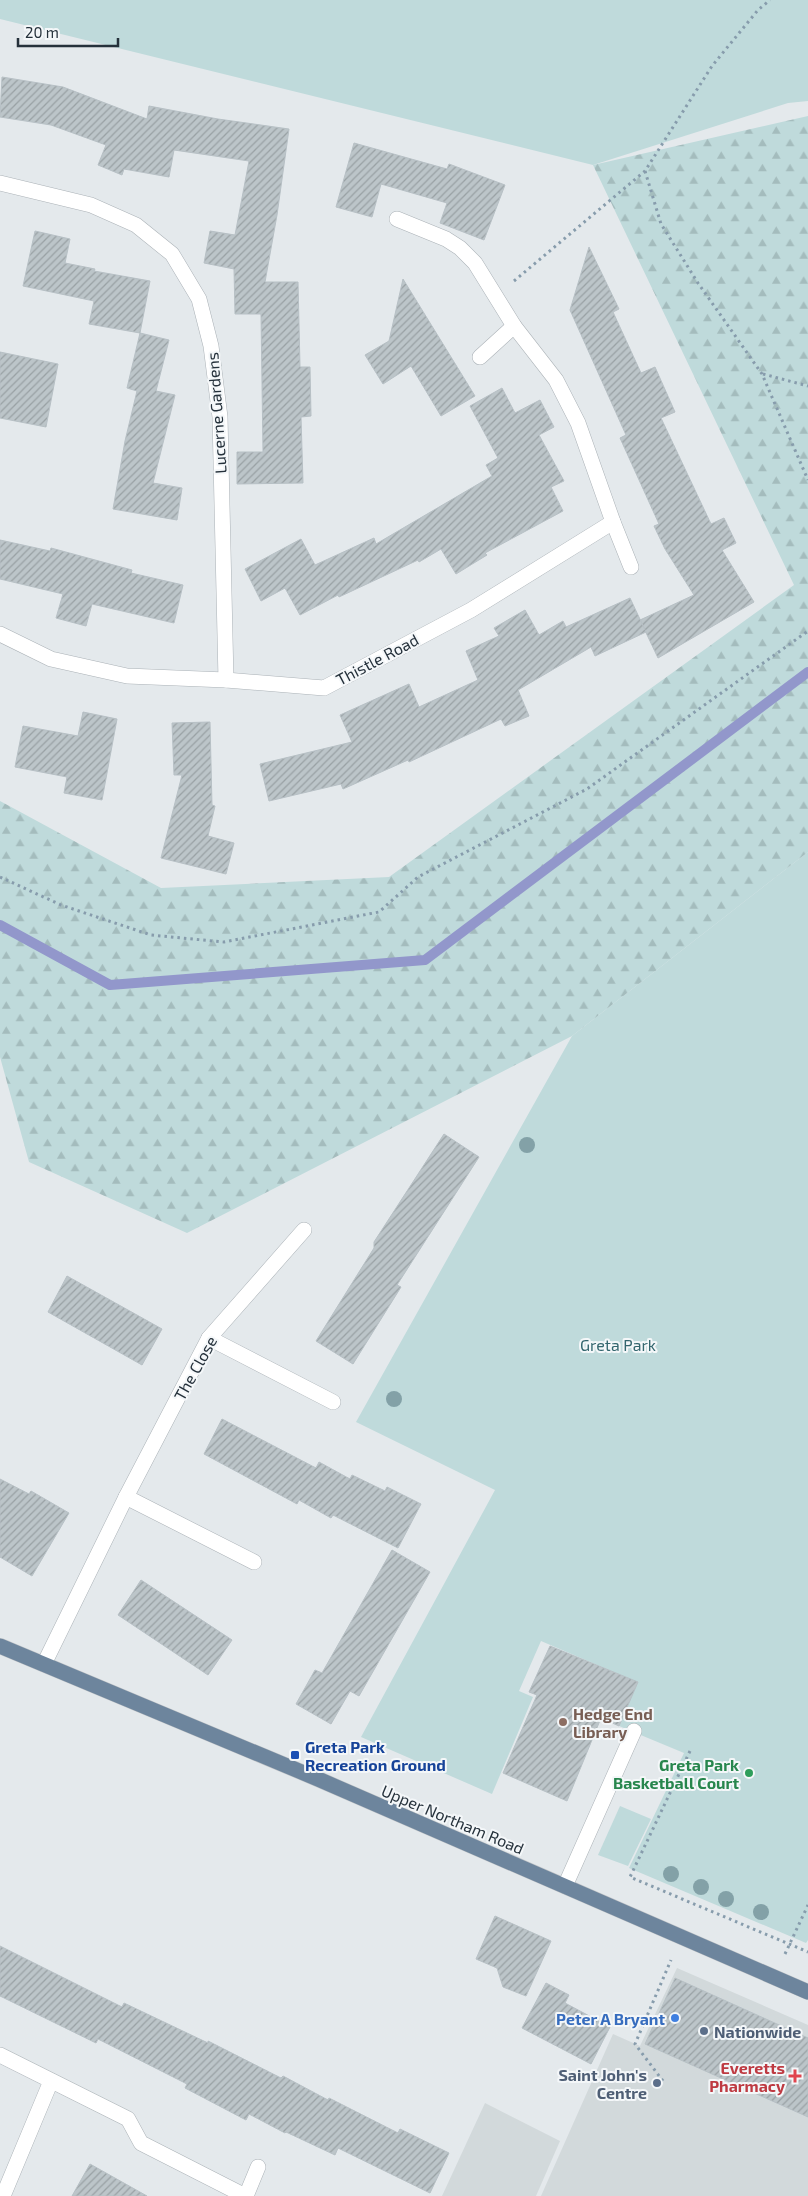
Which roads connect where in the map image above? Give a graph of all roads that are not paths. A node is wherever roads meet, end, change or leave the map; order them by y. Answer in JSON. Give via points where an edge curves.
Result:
{"nodes":[{"id":1,"x":0,"y":183,"type":"edge"},
{"id":2,"x":397,"y":219,"type":"dead end"},
{"id":3,"x":514,"y":326,"type":"junction"},
{"id":4,"x":480,"y":356,"type":"dead end"},
{"id":5,"x":613,"y":522,"type":"junction"},
{"id":6,"x":631,"y":567,"type":"dead end"},
{"id":7,"x":0,"y":634,"type":"edge"},
{"id":8,"x":226,"y":680,"type":"junction"},
{"id":9,"x":304,"y":1230,"type":"dead end"},
{"id":10,"x":209,"y":1338,"type":"junction"},
{"id":11,"x":333,"y":1402,"type":"dead end"},
{"id":12,"x":126,"y":1497,"type":"junction"},
{"id":13,"x":254,"y":1562,"type":"dead end"},
{"id":14,"x":0,"y":1646,"type":"edge"},
{"id":15,"x":44,"y":1664,"type":"junction"},
{"id":16,"x":634,"y":1732,"type":"dead end"},
{"id":17,"x":565,"y":1886,"type":"junction"},
{"id":18,"x":808,"y":1992,"type":"edge"},
{"id":19,"x":0,"y":2055,"type":"edge"},
{"id":20,"x":51,"y":2081,"type":"junction"},
{"id":21,"x":258,"y":2167,"type":"dead end"},
{"id":22,"x":3,"y":2196,"type":"edge"},
{"id":23,"x":246,"y":2196,"type":"edge"}],
"edges":[{"from":1,"to":8,"type":"street","name":"Lucerne Gardens","via":[[91,205],[136,225],[172,254],[199,299],[211,346],[220,417]]},
{"from":2,"to":3,"type":"street","via":[[460,248],[488,281]]},
{"from":3,"to":4,"type":"street"},
{"from":3,"to":5,"type":"street","via":[[556,380],[578,423]]},
{"from":5,"to":6,"type":"street"},
{"from":5,"to":8,"type":"street","name":"Thistle Road","via":[[470,610],[324,688]]},
{"from":7,"to":8,"type":"street","name":"Thistle Road","via":[[50,659],[127,676]]},
{"from":9,"to":10,"type":"street","name":"The Close"},
{"from":10,"to":11,"type":"street"},
{"from":10,"to":12,"type":"street","name":"The Close"},
{"from":12,"to":13,"type":"street"},
{"from":12,"to":15,"type":"street","name":"The Close"},
{"from":14,"to":15,"type":"main road","name":"Upper Northam Road"},
{"from":15,"to":17,"type":"main road","name":"Upper Northam Road"},
{"from":16,"to":17,"type":"street"},
{"from":17,"to":18,"type":"main road","name":"Upper Northam Road"},
{"from":19,"to":20,"type":"street"},
{"from":20,"to":22,"type":"street"},
{"from":20,"to":23,"type":"street","via":[[128,2119],[141,2143]]},
{"from":21,"to":23,"type":"street"}]}
